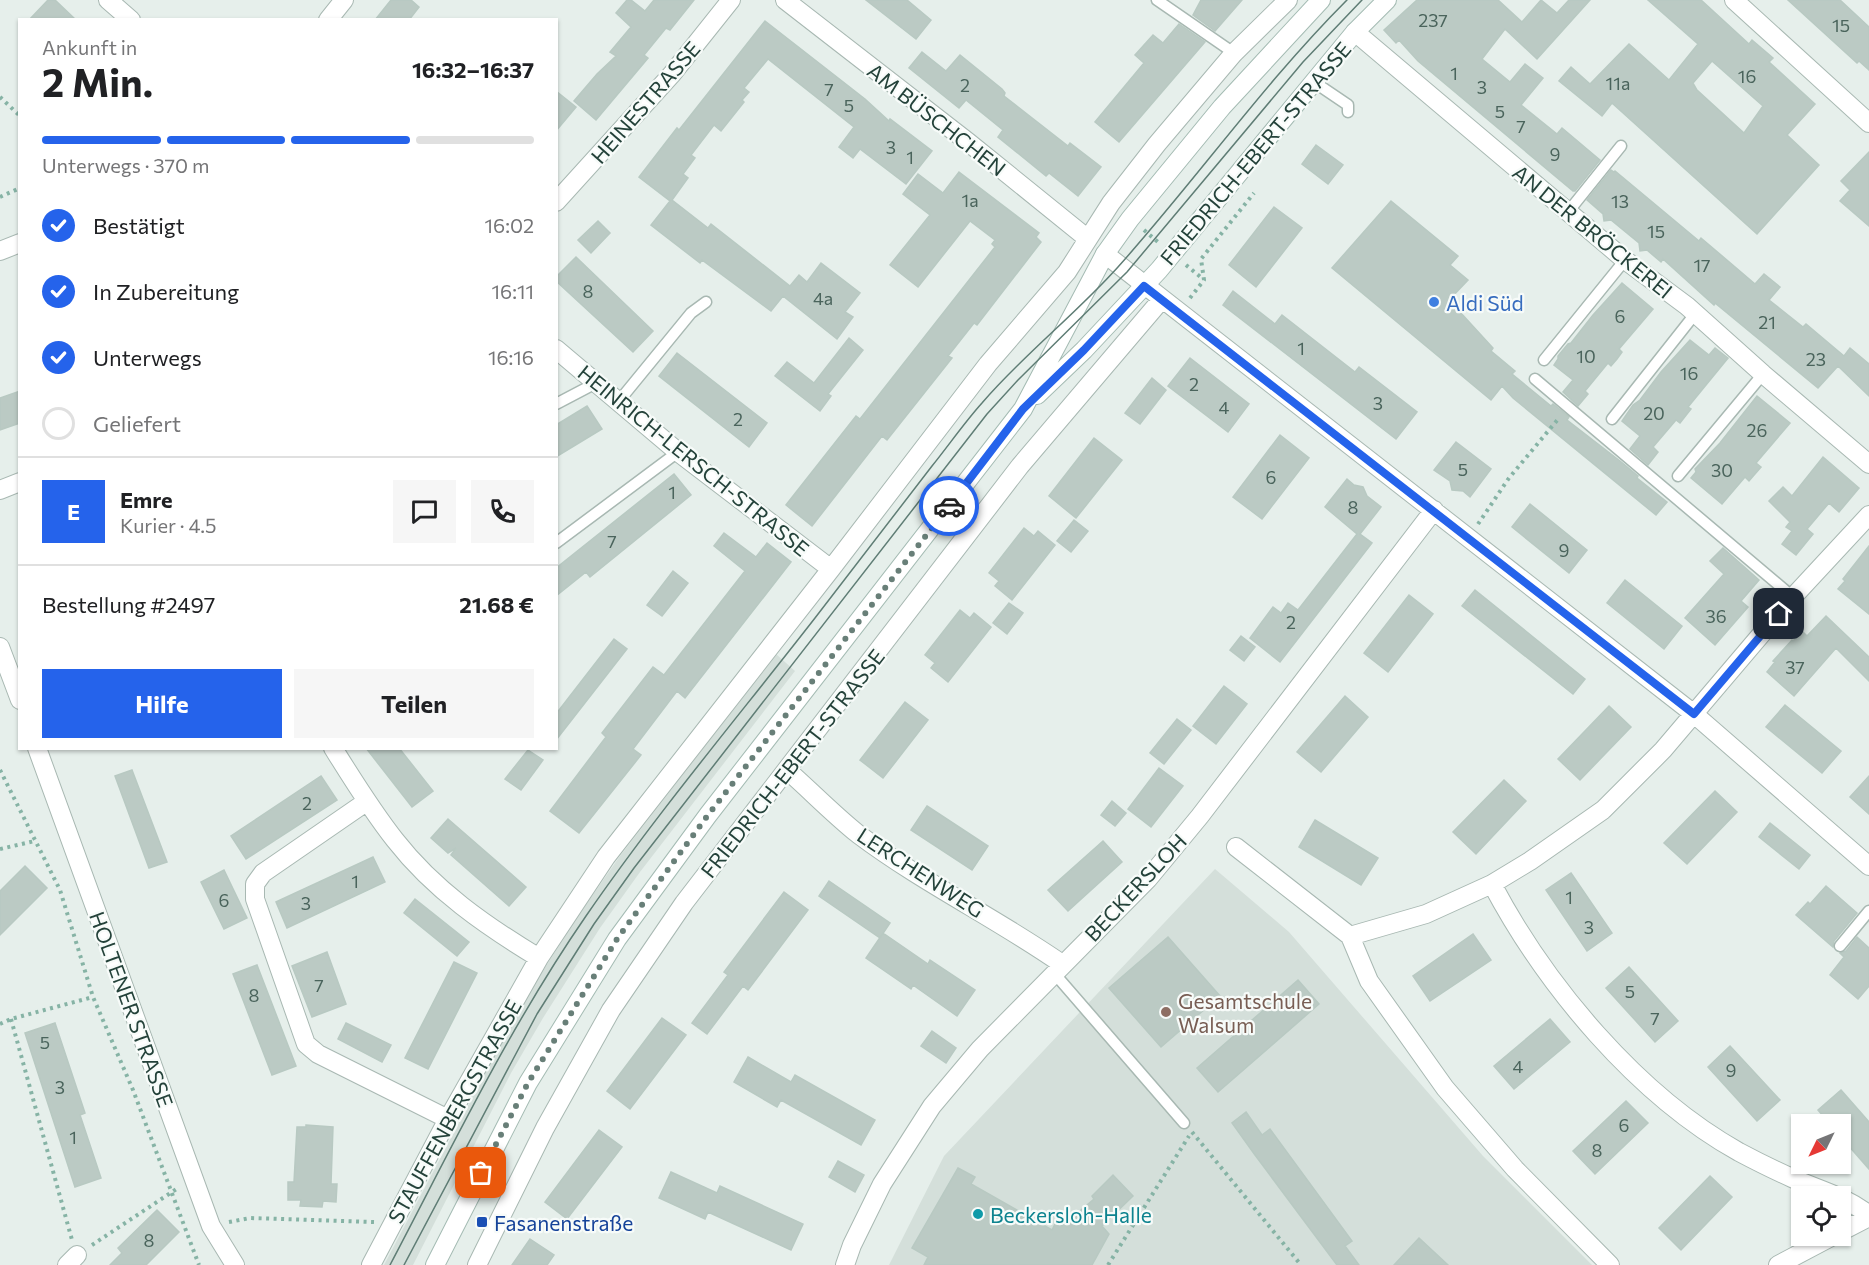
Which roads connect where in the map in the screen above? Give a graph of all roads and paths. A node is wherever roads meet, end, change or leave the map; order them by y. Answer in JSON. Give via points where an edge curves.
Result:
{"nodes":[{"id":1,"x":108,"y":0,"type":"edge"},
{"id":2,"x":344,"y":0,"type":"edge"},
{"id":3,"x":731,"y":0,"type":"edge"},
{"id":4,"x":785,"y":0,"type":"edge"},
{"id":5,"x":1157,"y":0,"type":"edge"},
{"id":6,"x":1288,"y":0,"type":"edge"},
{"id":7,"x":1321,"y":0,"type":"edge"},
{"id":8,"x":1387,"y":0,"type":"edge"},
{"id":9,"x":1734,"y":0,"type":"edge"},
{"id":10,"x":128,"y":18,"type":"edge"},
{"id":11,"x":330,"y":18,"type":"edge"},
{"id":12,"x":1355,"y":33,"type":"junction"},
{"id":13,"x":1234,"y":53,"type":"junction"},
{"id":14,"x":1314,"y":82,"type":"junction"},
{"id":15,"x":0,"y":97,"type":"edge"},
{"id":16,"x":1348,"y":112,"type":"dead end"},
{"id":17,"x":1865,"y":113,"type":"edge"},
{"id":18,"x":18,"y":114,"type":"edge"},
{"id":19,"x":1620,"y":146,"type":"dead end"},
{"id":20,"x":18,"y":189,"type":"edge"},
{"id":21,"x":0,"y":197,"type":"edge"},
{"id":22,"x":558,"y":200,"type":"edge"},
{"id":23,"x":1568,"y":212,"type":"junction"},
{"id":24,"x":1088,"y":239,"type":"junction"},
{"id":25,"x":18,"y":244,"type":"edge"},
{"id":26,"x":0,"y":252,"type":"edge"},
{"id":27,"x":1105,"y":254,"type":"junction"},
{"id":28,"x":1625,"y":260,"type":"junction"},
{"id":29,"x":1144,"y":286,"type":"junction"},
{"id":30,"x":1162,"y":299,"type":"junction"},
{"id":31,"x":706,"y":302,"type":"dead end"},
{"id":32,"x":1695,"y":314,"type":"junction"},
{"id":33,"x":558,"y":351,"type":"edge"},
{"id":34,"x":1544,"y":360,"type":"dead end"},
{"id":35,"x":1762,"y":374,"type":"junction"},
{"id":36,"x":1535,"y":379,"type":"dead end"},
{"id":37,"x":596,"y":383,"type":"junction"},
{"id":38,"x":619,"y":401,"type":"junction"},
{"id":39,"x":558,"y":403,"type":"edge"},
{"id":40,"x":1568,"y":407,"type":"junction"},
{"id":41,"x":1023,"y":409,"type":"junction"},
{"id":42,"x":1612,"y":419,"type":"dead end"},
{"id":43,"x":678,"y":452,"type":"junction"},
{"id":44,"x":1869,"y":464,"type":"edge"},
{"id":45,"x":1678,"y":476,"type":"dead end"},
{"id":46,"x":18,"y":483,"type":"edge"},
{"id":47,"x":0,"y":490,"type":"edge"},
{"id":48,"x":1434,"y":510,"type":"junction"},
{"id":49,"x":1869,"y":515,"type":"edge"},
{"id":50,"x":1469,"y":537,"type":"junction"},
{"id":51,"x":558,"y":542,"type":"edge"},
{"id":52,"x":831,"y":569,"type":"junction"},
{"id":53,"x":1793,"y":597,"type":"junction"},
{"id":54,"x":0,"y":647,"type":"edge"},
{"id":55,"x":18,"y":695,"type":"edge"},
{"id":56,"x":1694,"y":714,"type":"junction"},
{"id":57,"x":38,"y":750,"type":"edge"},
{"id":58,"x":334,"y":750,"type":"edge"},
{"id":59,"x":0,"y":770,"type":"edge"},
{"id":60,"x":787,"y":770,"type":"junction"},
{"id":61,"x":366,"y":802,"type":"junction"},
{"id":62,"x":35,"y":841,"type":"junction"},
{"id":63,"x":1236,"y":847,"type":"dead end"},
{"id":64,"x":0,"y":849,"type":"edge"},
{"id":65,"x":1869,"y":866,"type":"edge"},
{"id":66,"x":1492,"y":884,"type":"junction"},
{"id":67,"x":1869,"y":911,"type":"edge"},
{"id":68,"x":1350,"y":936,"type":"junction"},
{"id":69,"x":1840,"y":946,"type":"dead end"},
{"id":70,"x":539,"y":958,"type":"junction"},
{"id":71,"x":1058,"y":969,"type":"junction"},
{"id":72,"x":93,"y":997,"type":"junction"},
{"id":73,"x":11,"y":1019,"type":"junction"},
{"id":74,"x":0,"y":1024,"type":"edge"},
{"id":75,"x":448,"y":1119,"type":"junction"},
{"id":76,"x":1184,"y":1123,"type":"dead end"},
{"id":77,"x":195,"y":1180,"type":"junction"},
{"id":78,"x":170,"y":1192,"type":"junction"},
{"id":79,"x":1869,"y":1216,"type":"edge"},
{"id":80,"x":393,"y":1222,"type":"junction"},
{"id":81,"x":211,"y":1226,"type":"junction"},
{"id":82,"x":1851,"y":1226,"type":"edge"},
{"id":83,"x":1814,"y":1246,"type":"edge"},
{"id":84,"x":72,"y":1260,"type":"edge"},
{"id":85,"x":199,"y":1265,"type":"edge"},
{"id":86,"x":235,"y":1265,"type":"edge"},
{"id":87,"x":370,"y":1265,"type":"edge"},
{"id":88,"x":435,"y":1265,"type":"edge"},
{"id":89,"x":477,"y":1265,"type":"edge"},
{"id":90,"x":845,"y":1265,"type":"edge"},
{"id":91,"x":1108,"y":1265,"type":"edge"},
{"id":92,"x":1301,"y":1265,"type":"edge"},
{"id":93,"x":1610,"y":1265,"type":"edge"},
{"id":94,"x":1778,"y":1265,"type":"edge"}],
"edges":[{"from":1,"to":10,"type":"street"},
{"from":2,"to":11,"type":"street"},
{"from":3,"to":22,"type":"street","name":"HEINESTRASSE","via":[[672,74]]},
{"from":4,"to":24,"type":"street","name":"AM BÜSCHCHEN"},
{"from":5,"to":13,"type":"lane"},
{"from":6,"to":13,"type":"street"},
{"from":7,"to":27,"type":"street","name":"FRIEDRICH-EBERT-STRASSE","via":[[1222,107]]},
{"from":8,"to":12,"type":"street","name":"FRIEDRICH-EBERT-STRASSE"},
{"from":9,"to":17,"type":"street"},
{"from":12,"to":14,"type":"street","name":"FRIEDRICH-EBERT-STRASSE"},
{"from":12,"to":23,"type":"street","name":"AN DER BRÖCKEREI"},
{"from":13,"to":24,"type":"street","via":[[1157,144]]},
{"from":14,"to":16,"type":"lane","via":[[1348,105]]},
{"from":14,"to":29,"type":"street","name":"FRIEDRICH-EBERT-STRASSE"},
{"from":15,"to":18,"type":"path"},
{"from":19,"to":23,"type":"lane"},
{"from":20,"to":21,"type":"path"},
{"from":23,"to":28,"type":"street","name":"AN DER BRÖCKEREI"},
{"from":24,"to":52,"type":"street","name":"STAUFFENBERGSTRASSE","via":[[1067,272],[988,364]]},
{"from":25,"to":26,"type":"street"},
{"from":27,"to":29,"type":"street"},
{"from":27,"to":41,"type":"street","name":"FRIEDRICH-EBERT-STRASSE"},
{"from":28,"to":32,"type":"street","name":"AN DER BRÖCKEREI"},
{"from":28,"to":34,"type":"lane"},
{"from":29,"to":30,"type":"street"},
{"from":29,"to":41,"type":"street","name":"FRIEDRICH-EBERT-STRASSE"},
{"from":30,"to":48,"type":"street"},
{"from":30,"to":60,"type":"street","name":"FRIEDRICH-EBERT-STRASSE","via":[[1020,466]]},
{"from":31,"to":38,"type":"lane","via":[[691,313]]},
{"from":32,"to":35,"type":"street","name":"AN DER BRÖCKEREI"},
{"from":32,"to":42,"type":"lane"},
{"from":33,"to":37,"type":"street","name":"HEINRICH-LERSCH-STRASSE"},
{"from":35,"to":44,"type":"street","name":"AN DER BRÖCKEREI"},
{"from":35,"to":45,"type":"lane"},
{"from":36,"to":40,"type":"lane"},
{"from":37,"to":38,"type":"street","name":"HEINRICH-LERSCH-STRASSE"},
{"from":37,"to":39,"type":"lane"},
{"from":38,"to":43,"type":"street","name":"HEINRICH-LERSCH-STRASSE"},
{"from":40,"to":50,"type":"path","via":[[1509,478]]},
{"from":40,"to":53,"type":"lane"},
{"from":41,"to":88,"type":"street","name":"FRIEDRICH-EBERT-STRASSE","via":[[708,815],[617,939],[528,1083]]},
{"from":43,"to":51,"type":"lane"},
{"from":43,"to":52,"type":"street","name":"HEINRICH-LERSCH-STRASSE"},
{"from":46,"to":47,"type":"street"},
{"from":48,"to":50,"type":"street"},
{"from":48,"to":71,"type":"street","name":"BECKERSLOH","via":[[1200,816],[1148,879]]},
{"from":49,"to":53,"type":"street"},
{"from":50,"to":56,"type":"street"},
{"from":52,"to":70,"type":"street","name":"STAUFFENBERGSTRASSE","via":[[606,857]]},
{"from":53,"to":56,"type":"street"},
{"from":54,"to":55,"type":"street"},
{"from":56,"to":65,"type":"street"},
{"from":56,"to":66,"type":"street","via":[[1603,810]]},
{"from":57,"to":77,"type":"street","name":"HOLTENER STRASSE"},
{"from":58,"to":61,"type":"street"},
{"from":59,"to":62,"type":"path"},
{"from":60,"to":71,"type":"street","name":"LERCHENWEG","via":[[858,833],[1023,937]]},
{"from":60,"to":89,"type":"street","name":"FRIEDRICH-EBERT-STRASSE","via":[[684,903],[610,1011],[545,1128]]},
{"from":61,"to":70,"type":"street","via":[[396,842],[438,885],[492,929]]},
{"from":61,"to":75,"type":"street","via":[[263,873],[255,884],[255,899],[306,1044],[318,1054]]},
{"from":62,"to":64,"type":"path"},
{"from":62,"to":72,"type":"path","via":[[60,890]]},
{"from":63,"to":68,"type":"street"},
{"from":66,"to":68,"type":"street","via":[[1426,914]]},
{"from":66,"to":79,"type":"street","via":[[1536,958],[1584,1019],[1635,1073],[1687,1118],[1738,1151],[1855,1203]]},
{"from":67,"to":69,"type":"lane"},
{"from":68,"to":93,"type":"street","via":[[1370,981],[1444,1088],[1515,1169]]},
{"from":70,"to":75,"type":"street","name":"STAUFFENBERGSTRASSE"},
{"from":71,"to":76,"type":"lane"},
{"from":71,"to":90,"type":"street","name":"BECKERSLOH","via":[[980,1049],[932,1106],[882,1184]]},
{"from":72,"to":73,"type":"path"},
{"from":72,"to":78,"type":"path","via":[[133,1090]]},
{"from":73,"to":74,"type":"path"},
{"from":73,"to":84,"type":"path"},
{"from":75,"to":80,"type":"street","name":"STAUFFENBERGSTRASSE"},
{"from":77,"to":78,"type":"path"},
{"from":77,"to":81,"type":"street","name":"HOLTENER STRASSE"},
{"from":78,"to":84,"type":"path"},
{"from":78,"to":85,"type":"path"},
{"from":79,"to":82,"type":"street"},
{"from":80,"to":81,"type":"path","via":[[250,1218]]},
{"from":80,"to":87,"type":"street","name":"STAUFFENBERGSTRASSE"},
{"from":81,"to":86,"type":"street","name":"HOLTENER STRASSE"},
{"from":83,"to":94,"type":"street"},
{"from":91,"to":92,"type":"path","via":[[1192,1131]]}]}
